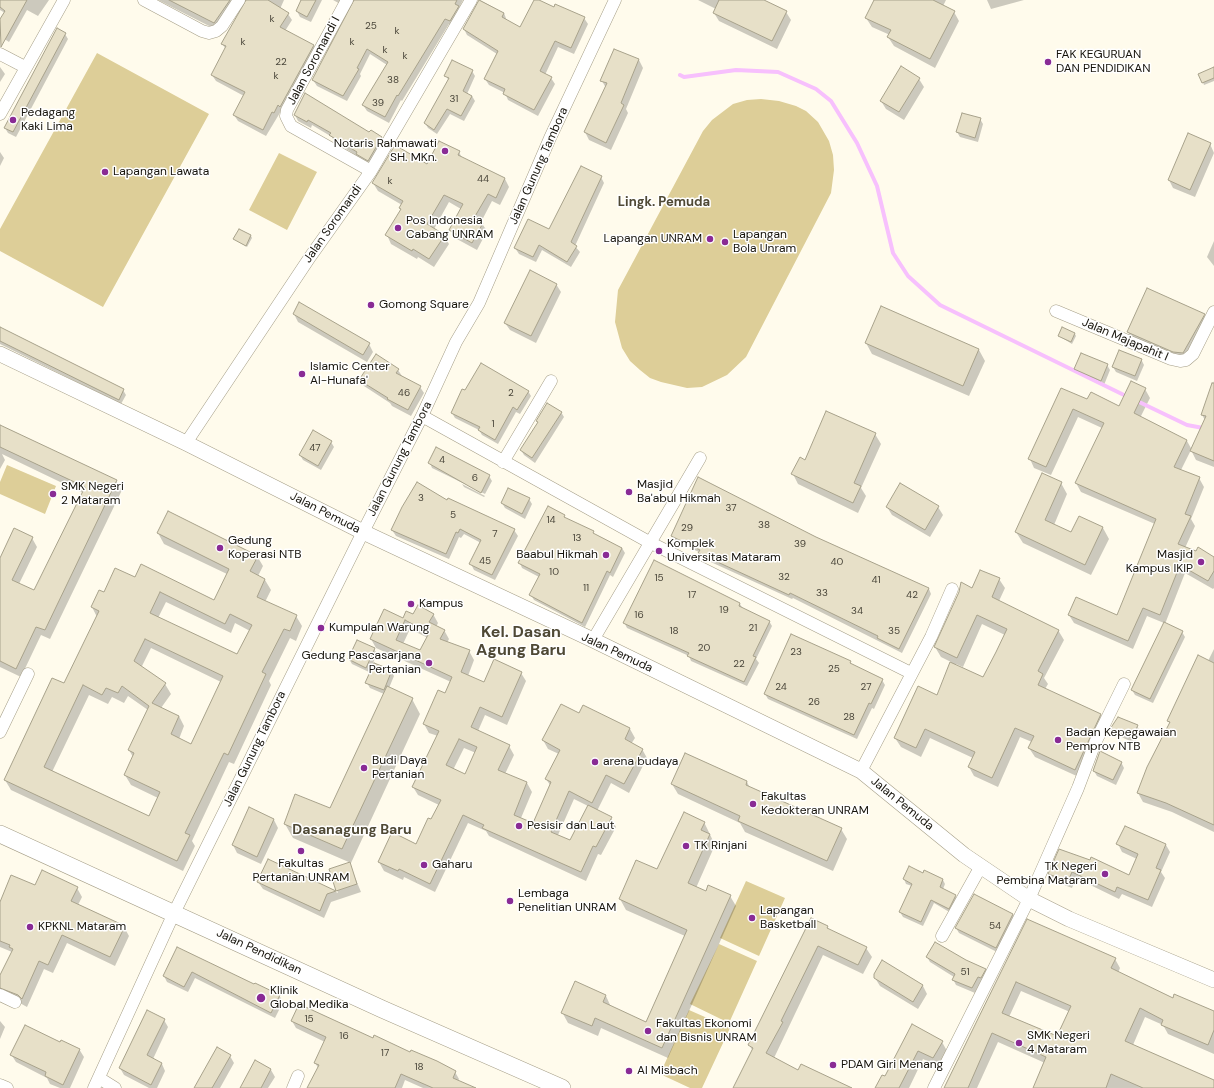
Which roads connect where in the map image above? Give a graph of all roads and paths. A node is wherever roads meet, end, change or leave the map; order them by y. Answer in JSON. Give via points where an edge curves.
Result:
{"nodes":[{"id":1,"x":64,"y":0,"type":"edge"},
{"id":2,"x":144,"y":0,"type":"edge"},
{"id":3,"x":239,"y":0,"type":"edge"},
{"id":4,"x":347,"y":0,"type":"edge"},
{"id":5,"x":471,"y":0,"type":"edge"},
{"id":6,"x":613,"y":5,"type":"edge"},
{"id":7,"x":0,"y":54,"type":"edge"},
{"id":8,"x":25,"y":67,"type":"junction"},
{"id":9,"x":0,"y":114,"type":"edge"},
{"id":10,"x":371,"y":171,"type":"junction"},
{"id":11,"x":1056,"y":311,"type":"dead end"},
{"id":12,"x":1214,"y":312,"type":"edge"},
{"id":13,"x":1210,"y":329,"type":"edge"},
{"id":14,"x":0,"y":354,"type":"edge"},
{"id":15,"x":551,"y":381,"type":"dead end"},
{"id":16,"x":422,"y":416,"type":"junction"},
{"id":17,"x":186,"y":443,"type":"junction"},
{"id":18,"x":700,"y":458,"type":"dead end"},
{"id":19,"x":503,"y":462,"type":"junction"},
{"id":20,"x":363,"y":532,"type":"junction"},
{"id":21,"x":649,"y":542,"type":"junction"},
{"id":22,"x":952,"y":589,"type":"dead end"},
{"id":23,"x":593,"y":640,"type":"junction"},
{"id":24,"x":911,"y":673,"type":"junction"},
{"id":25,"x":28,"y":674,"type":"dead end"},
{"id":26,"x":1124,"y":684,"type":"dead end"},
{"id":27,"x":0,"y":732,"type":"edge"},
{"id":28,"x":861,"y":771,"type":"junction"},
{"id":29,"x":0,"y":834,"type":"edge"},
{"id":30,"x":981,"y":866,"type":"junction"},
{"id":31,"x":1029,"y":899,"type":"junction"},
{"id":32,"x":174,"y":913,"type":"junction"},
{"id":33,"x":942,"y":936,"type":"dead end"},
{"id":34,"x":1214,"y":980,"type":"edge"},
{"id":35,"x":0,"y":995,"type":"edge"},
{"id":36,"x":15,"y":1002,"type":"dead end"},
{"id":37,"x":298,"y":1076,"type":"dead end"},
{"id":38,"x":96,"y":1083,"type":"edge"},
{"id":39,"x":0,"y":1085,"type":"edge"},
{"id":40,"x":6,"y":1088,"type":"edge"},
{"id":41,"x":115,"y":1088,"type":"edge"},
{"id":42,"x":293,"y":1088,"type":"edge"},
{"id":43,"x":562,"y":1088,"type":"edge"},
{"id":44,"x":934,"y":1088,"type":"edge"}],
"edges":[{"from":1,"to":8,"type":"street"},
{"from":2,"to":3,"type":"street","via":[[209,33],[222,26]]},
{"from":4,"to":10,"type":"street","name":"Jalan Soromandi I","via":[[286,116],[291,126]]},
{"from":5,"to":10,"type":"street","name":"Jalan Soromandi"},
{"from":6,"to":16,"type":"street","name":"Jalan Gunung Tambora","via":[[550,138],[479,303],[460,334]]},
{"from":7,"to":8,"type":"street"},
{"from":8,"to":9,"type":"street"},
{"from":10,"to":17,"type":"street","name":"Jalan Soromandi","via":[[310,257]]},
{"from":11,"to":13,"type":"street","name":"Jalan Majapahit I","via":[[1180,361],[1193,354]]},
{"from":12,"to":13,"type":"street","name":"Jalan Majapahit I"},
{"from":14,"to":17,"type":"street","name":"Jalan Pemuda"},
{"from":15,"to":19,"type":"street"},
{"from":16,"to":19,"type":"street"},
{"from":16,"to":20,"type":"street","name":"Jalan Gunung Tambora"},
{"from":17,"to":20,"type":"street","name":"Jalan Pemuda"},
{"from":18,"to":21,"type":"street"},
{"from":19,"to":21,"type":"street"},
{"from":20,"to":23,"type":"street","name":"Jalan Pemuda"},
{"from":20,"to":32,"type":"street","name":"Jalan Gunung Tambora"},
{"from":21,"to":23,"type":"street"},
{"from":21,"to":24,"type":"street"},
{"from":22,"to":24,"type":"street","via":[[931,637]]},
{"from":23,"to":28,"type":"street","name":"Jalan Pemuda"},
{"from":24,"to":28,"type":"street"},
{"from":25,"to":27,"type":"street"},
{"from":26,"to":31,"type":"street","via":[[1095,743]]},
{"from":28,"to":30,"type":"street","name":"Jalan Pemuda"},
{"from":29,"to":32,"type":"main road","name":"Jalan Pendidikan"},
{"from":30,"to":31,"type":"street","name":"Jalan Pemuda"},
{"from":30,"to":33,"type":"street"},
{"from":31,"to":34,"type":"street","name":"Jalan Pemuda","via":[[1069,920]]},
{"from":31,"to":44,"type":"street"},
{"from":32,"to":38,"type":"street","name":"Jalan Gunung Tambora"},
{"from":32,"to":43,"type":"main road","name":"Jalan Pendidikan"},
{"from":35,"to":36,"type":"street"},
{"from":37,"to":42,"type":"street"},
{"from":38,"to":41,"type":"street"},
{"from":39,"to":40,"type":"street"}]}
